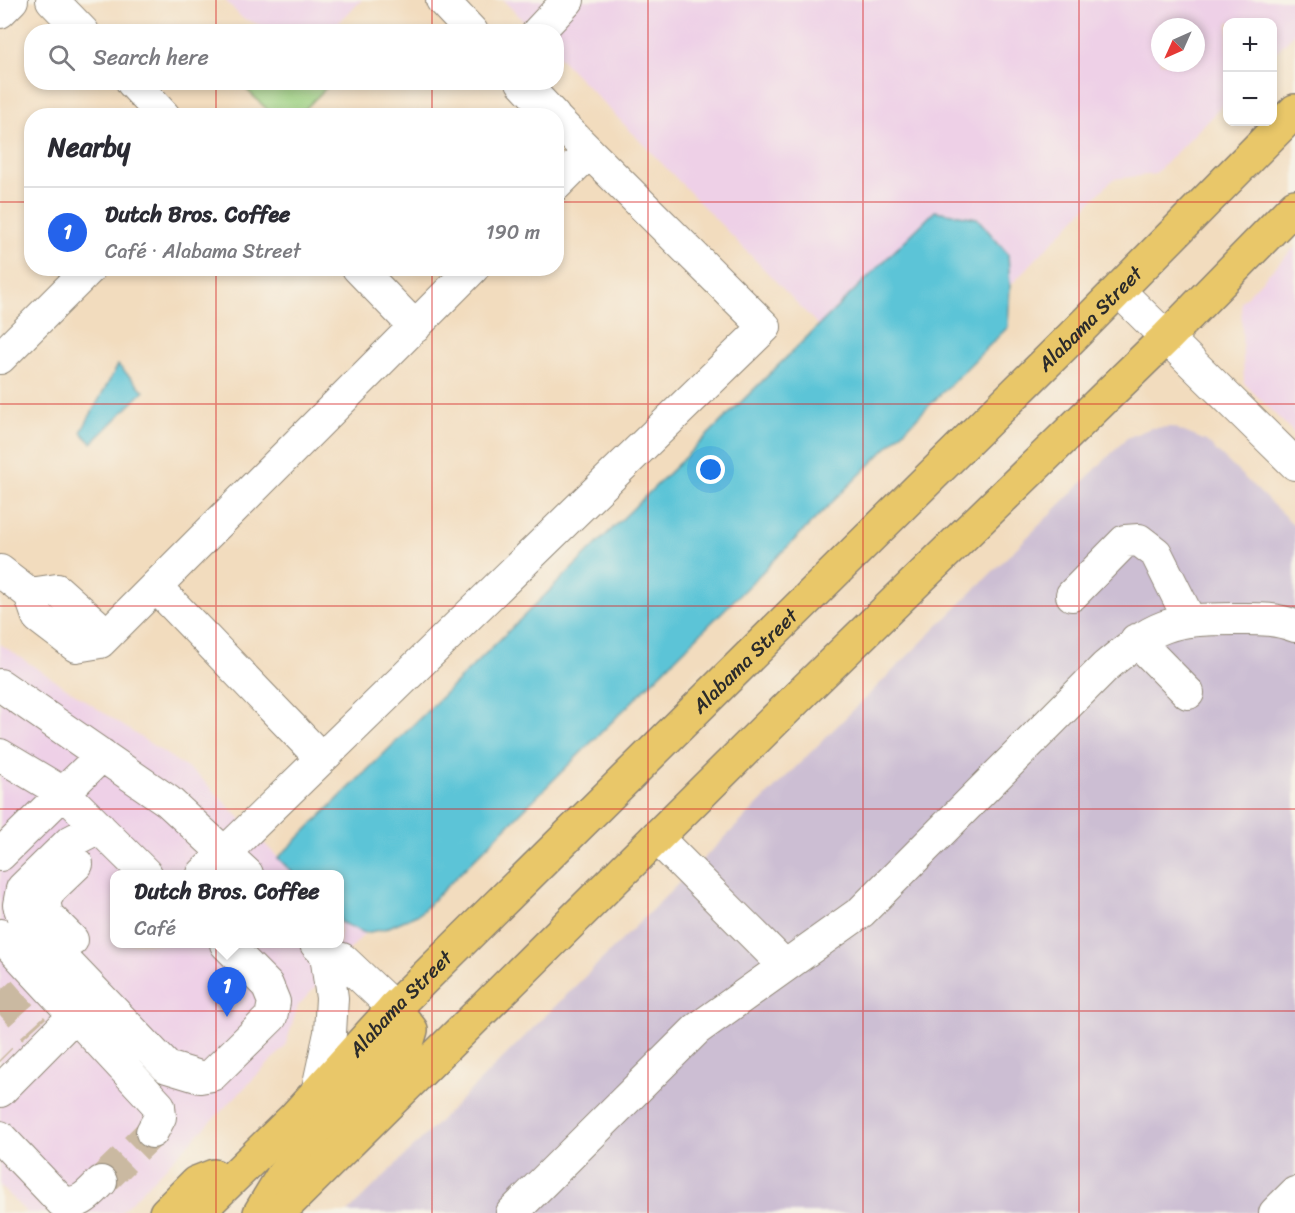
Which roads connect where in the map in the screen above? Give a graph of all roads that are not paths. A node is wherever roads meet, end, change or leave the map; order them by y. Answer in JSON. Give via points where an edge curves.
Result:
{"nodes":[{"id":1,"x":12,"y":0,"type":"edge"},
{"id":2,"x":52,"y":0,"type":"edge"},
{"id":3,"x":442,"y":0,"type":"edge"},
{"id":4,"x":568,"y":0,"type":"edge"},
{"id":5,"x":0,"y":12,"type":"edge"},
{"id":6,"x":75,"y":24,"type":"edge"},
{"id":7,"x":464,"y":24,"type":"edge"},
{"id":8,"x":546,"y":24,"type":"edge"},
{"id":9,"x":140,"y":90,"type":"edge"},
{"id":10,"x":530,"y":90,"type":"edge"},
{"id":11,"x":156,"y":108,"type":"edge"},
{"id":12,"x":547,"y":108,"type":"edge"},
{"id":13,"x":1295,"y":111,"type":"edge"},
{"id":14,"x":564,"y":127,"type":"edge"},
{"id":15,"x":589,"y":153,"type":"junction"},
{"id":16,"x":564,"y":177,"type":"edge"},
{"id":17,"x":1295,"y":206,"type":"edge"},
{"id":18,"x":82,"y":276,"type":"edge"},
{"id":19,"x":366,"y":276,"type":"edge"},
{"id":20,"x":465,"y":276,"type":"edge"},
{"id":21,"x":1119,"y":291,"type":"junction"},
{"id":22,"x":415,"y":327,"type":"junction"},
{"id":23,"x":1167,"y":337,"type":"junction"},
{"id":24,"x":0,"y":358,"type":"edge"},
{"id":25,"x":1295,"y":464,"type":"edge"},
{"id":26,"x":0,"y":571,"type":"edge"},
{"id":27,"x":156,"y":587,"type":"junction"},
{"id":28,"x":1072,"y":595,"type":"dead end"},
{"id":29,"x":1189,"y":619,"type":"junction"},
{"id":30,"x":1295,"y":626,"type":"edge"},
{"id":31,"x":1136,"y":640,"type":"junction"},
{"id":32,"x":0,"y":685,"type":"edge"},
{"id":33,"x":1188,"y":693,"type":"dead end"},
{"id":34,"x":0,"y":755,"type":"edge"},
{"id":35,"x":102,"y":755,"type":"junction"},
{"id":36,"x":321,"y":758,"type":"junction"},
{"id":37,"x":64,"y":794,"type":"junction"},
{"id":38,"x":99,"y":827,"type":"junction"},
{"id":39,"x":656,"y":837,"type":"junction"},
{"id":40,"x":225,"y":852,"type":"junction"},
{"id":41,"x":0,"y":855,"type":"edge"},
{"id":42,"x":142,"y":870,"type":"edge"},
{"id":43,"x":206,"y":870,"type":"edge"},
{"id":44,"x":243,"y":870,"type":"edge"},
{"id":45,"x":1,"y":937,"type":"edge"},
{"id":46,"x":230,"y":948,"type":"edge"},
{"id":47,"x":321,"y":949,"type":"edge"},
{"id":48,"x":785,"y":966,"type":"junction"},
{"id":49,"x":394,"y":1008,"type":"junction"},
{"id":50,"x":75,"y":1015,"type":"junction"},
{"id":51,"x":5,"y":1075,"type":"edge"},
{"id":52,"x":317,"y":1093,"type":"junction"},
{"id":53,"x":152,"y":1132,"type":"tunnel mouth"},
{"id":54,"x":0,"y":1137,"type":"edge"},
{"id":55,"x":242,"y":1170,"type":"junction"},
{"id":56,"x":101,"y":1182,"type":"tunnel mouth"},
{"id":57,"x":1295,"y":1194,"type":"edge"},
{"id":58,"x":166,"y":1213,"type":"edge"},
{"id":59,"x":197,"y":1213,"type":"edge"},
{"id":60,"x":260,"y":1213,"type":"edge"},
{"id":61,"x":278,"y":1213,"type":"edge"},
{"id":62,"x":512,"y":1213,"type":"edge"},
{"id":63,"x":1275,"y":1213,"type":"edge"}],
"edges":[{"from":1,"to":5,"type":"street"},
{"from":2,"to":6,"type":"street"},
{"from":3,"to":7,"type":"street"},
{"from":4,"to":8,"type":"street"},
{"from":9,"to":11,"type":"street"},
{"from":10,"to":12,"type":"street"},
{"from":13,"to":21,"type":"main road","name":"Alabama Street"},
{"from":14,"to":15,"type":"street"},
{"from":15,"to":16,"type":"street"},
{"from":15,"to":36,"type":"street","via":[[765,327]]},
{"from":17,"to":23,"type":"main road"},
{"from":18,"to":24,"type":"street"},
{"from":19,"to":22,"type":"street"},
{"from":20,"to":22,"type":"street"},
{"from":21,"to":23,"type":"street"},
{"from":21,"to":49,"type":"main road","name":"Alabama Street"},
{"from":22,"to":27,"type":"street"},
{"from":23,"to":25,"type":"street"},
{"from":23,"to":39,"type":"main road"},
{"from":26,"to":27,"type":"street","via":[[30,594],[38,617],[76,646],[100,642]]},
{"from":27,"to":36,"type":"street"},
{"from":28,"to":29,"type":"street","via":[[1125,541],[1139,540],[1156,554]]},
{"from":29,"to":30,"type":"street","via":[[1276,619]]},
{"from":29,"to":31,"type":"street","via":[[1160,627]]},
{"from":31,"to":33,"type":"street"},
{"from":31,"to":48,"type":"street","via":[[861,912]]},
{"from":32,"to":35,"type":"street"},
{"from":34,"to":37,"type":"street"},
{"from":35,"to":37,"type":"street"},
{"from":35,"to":40,"type":"street","via":[[168,801]]},
{"from":36,"to":40,"type":"street"},
{"from":37,"to":38,"type":"street"},
{"from":37,"to":41,"type":"street"},
{"from":38,"to":42,"type":"street"},
{"from":38,"to":46,"type":"street","via":[[70,842],[22,889],[19,905],[23,917],[167,1067],[200,1077],[212,1075],[271,1017],[274,1002],[267,985]]},
{"from":39,"to":48,"type":"street"},
{"from":39,"to":61,"type":"main road"},
{"from":40,"to":43,"type":"street"},
{"from":40,"to":44,"type":"street"},
{"from":45,"to":50,"type":"street"},
{"from":47,"to":49,"type":"street","via":[[342,959]]},
{"from":47,"to":52,"type":"street","via":[[332,1010]]},
{"from":48,"to":62,"type":"street","via":[[697,1029]]},
{"from":49,"to":52,"type":"main road","name":"Alabama Street"},
{"from":49,"to":60,"type":"main road","via":[[411,1030],[408,1040],[312,1141],[283,1175]]},
{"from":50,"to":51,"type":"street","via":[[40,1036]]},
{"from":50,"to":53,"type":"street","via":[[159,1106],[160,1117]]},
{"from":52,"to":55,"type":"main road","name":"Alabama Street"},
{"from":54,"to":56,"type":"street","via":[[62,1202],[80,1201]]},
{"from":55,"to":58,"type":"main road","via":[[204,1179]]},
{"from":55,"to":59,"type":"main road","name":"Alabama Street"},
{"from":57,"to":63,"type":"street"}]}
